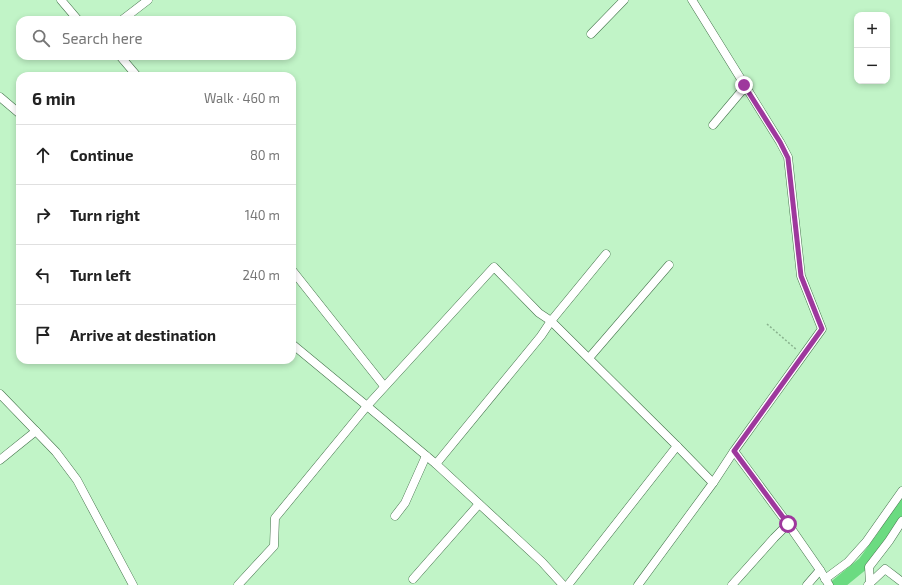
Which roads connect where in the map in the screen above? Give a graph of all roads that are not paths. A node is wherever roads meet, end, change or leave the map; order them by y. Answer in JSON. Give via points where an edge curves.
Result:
{"nodes":[{"id":1,"x":61,"y":0,"type":"edge"},
{"id":2,"x":148,"y":0,"type":"edge"},
{"id":3,"x":624,"y":0,"type":"edge"},
{"id":4,"x":692,"y":0,"type":"edge"},
{"id":5,"x":75,"y":16,"type":"edge"},
{"id":6,"x":127,"y":16,"type":"edge"},
{"id":7,"x":591,"y":34,"type":"dead end"},
{"id":8,"x":123,"y":60,"type":"edge"},
{"id":9,"x":134,"y":72,"type":"edge"},
{"id":10,"x":745,"y":87,"type":"junction"},
{"id":11,"x":0,"y":97,"type":"edge"},
{"id":12,"x":16,"y":111,"type":"edge"},
{"id":13,"x":714,"y":125,"type":"dead end"},
{"id":14,"x":606,"y":254,"type":"dead end"},
{"id":15,"x":669,"y":265,"type":"dead end"},
{"id":16,"x":296,"y":275,"type":"edge"},
{"id":17,"x":551,"y":321,"type":"junction"},
{"id":18,"x":296,"y":347,"type":"edge"},
{"id":19,"x":589,"y":358,"type":"junction"},
{"id":20,"x":384,"y":386,"type":"junction"},
{"id":21,"x":0,"y":394,"type":"edge"},
{"id":22,"x":367,"y":406,"type":"junction"},
{"id":23,"x":36,"y":431,"type":"junction"},
{"id":24,"x":677,"y":446,"type":"junction"},
{"id":25,"x":734,"y":451,"type":"junction"},
{"id":26,"x":426,"y":456,"type":"junction"},
{"id":27,"x":0,"y":460,"type":"edge"},
{"id":28,"x":436,"y":464,"type":"junction"},
{"id":29,"x":713,"y":483,"type":"junction"},
{"id":30,"x":902,"y":491,"type":"edge"},
{"id":31,"x":479,"y":504,"type":"junction"},
{"id":32,"x":395,"y":516,"type":"dead end"},
{"id":33,"x":902,"y":521,"type":"edge"},
{"id":34,"x":788,"y":524,"type":"junction"},
{"id":35,"x":820,"y":570,"type":"junction"},
{"id":36,"x":413,"y":579,"type":"dead end"},
{"id":37,"x":902,"y":582,"type":"edge"},
{"id":38,"x":828,"y":583,"type":"edge"},
{"id":39,"x":869,"y":584,"type":"edge"},
{"id":40,"x":133,"y":585,"type":"edge"},
{"id":41,"x":238,"y":585,"type":"edge"},
{"id":42,"x":563,"y":585,"type":"edge"},
{"id":43,"x":568,"y":585,"type":"edge"},
{"id":44,"x":638,"y":585,"type":"edge"},
{"id":45,"x":732,"y":585,"type":"edge"},
{"id":46,"x":807,"y":585,"type":"edge"}],
"edges":[{"from":1,"to":5,"type":"street"},
{"from":2,"to":6,"type":"street"},
{"from":3,"to":7,"type":"street"},
{"from":4,"to":10,"type":"street"},
{"from":8,"to":9,"type":"street"},
{"from":10,"to":13,"type":"street"},
{"from":10,"to":25,"type":"street","via":[[788,158],[801,276],[822,329]]},
{"from":11,"to":12,"type":"street"},
{"from":14,"to":17,"type":"street"},
{"from":15,"to":19,"type":"street"},
{"from":16,"to":20,"type":"street"},
{"from":17,"to":19,"type":"street"},
{"from":17,"to":20,"type":"street","via":[[539,313],[494,267]]},
{"from":17,"to":28,"type":"street"},
{"from":18,"to":22,"type":"street"},
{"from":19,"to":24,"type":"street"},
{"from":20,"to":22,"type":"street"},
{"from":21,"to":23,"type":"street"},
{"from":22,"to":26,"type":"street"},
{"from":22,"to":41,"type":"street","via":[[275,518],[274,546]]},
{"from":23,"to":27,"type":"street"},
{"from":23,"to":40,"type":"street","via":[[77,480]]},
{"from":24,"to":29,"type":"street"},
{"from":24,"to":43,"type":"street"},
{"from":25,"to":29,"type":"street"},
{"from":25,"to":34,"type":"street"},
{"from":26,"to":28,"type":"street"},
{"from":26,"to":32,"type":"street","via":[[405,503]]},
{"from":28,"to":31,"type":"street"},
{"from":29,"to":44,"type":"street"},
{"from":30,"to":38,"type":"street","via":[[866,542]]},
{"from":31,"to":36,"type":"street"},
{"from":31,"to":42,"type":"street"},
{"from":33,"to":39,"type":"street","via":[[869,567]]},
{"from":34,"to":35,"type":"street"},
{"from":34,"to":45,"type":"street"},
{"from":35,"to":38,"type":"street"},
{"from":35,"to":46,"type":"street"},
{"from":37,"to":39,"type":"street","via":[[885,569]]}]}
